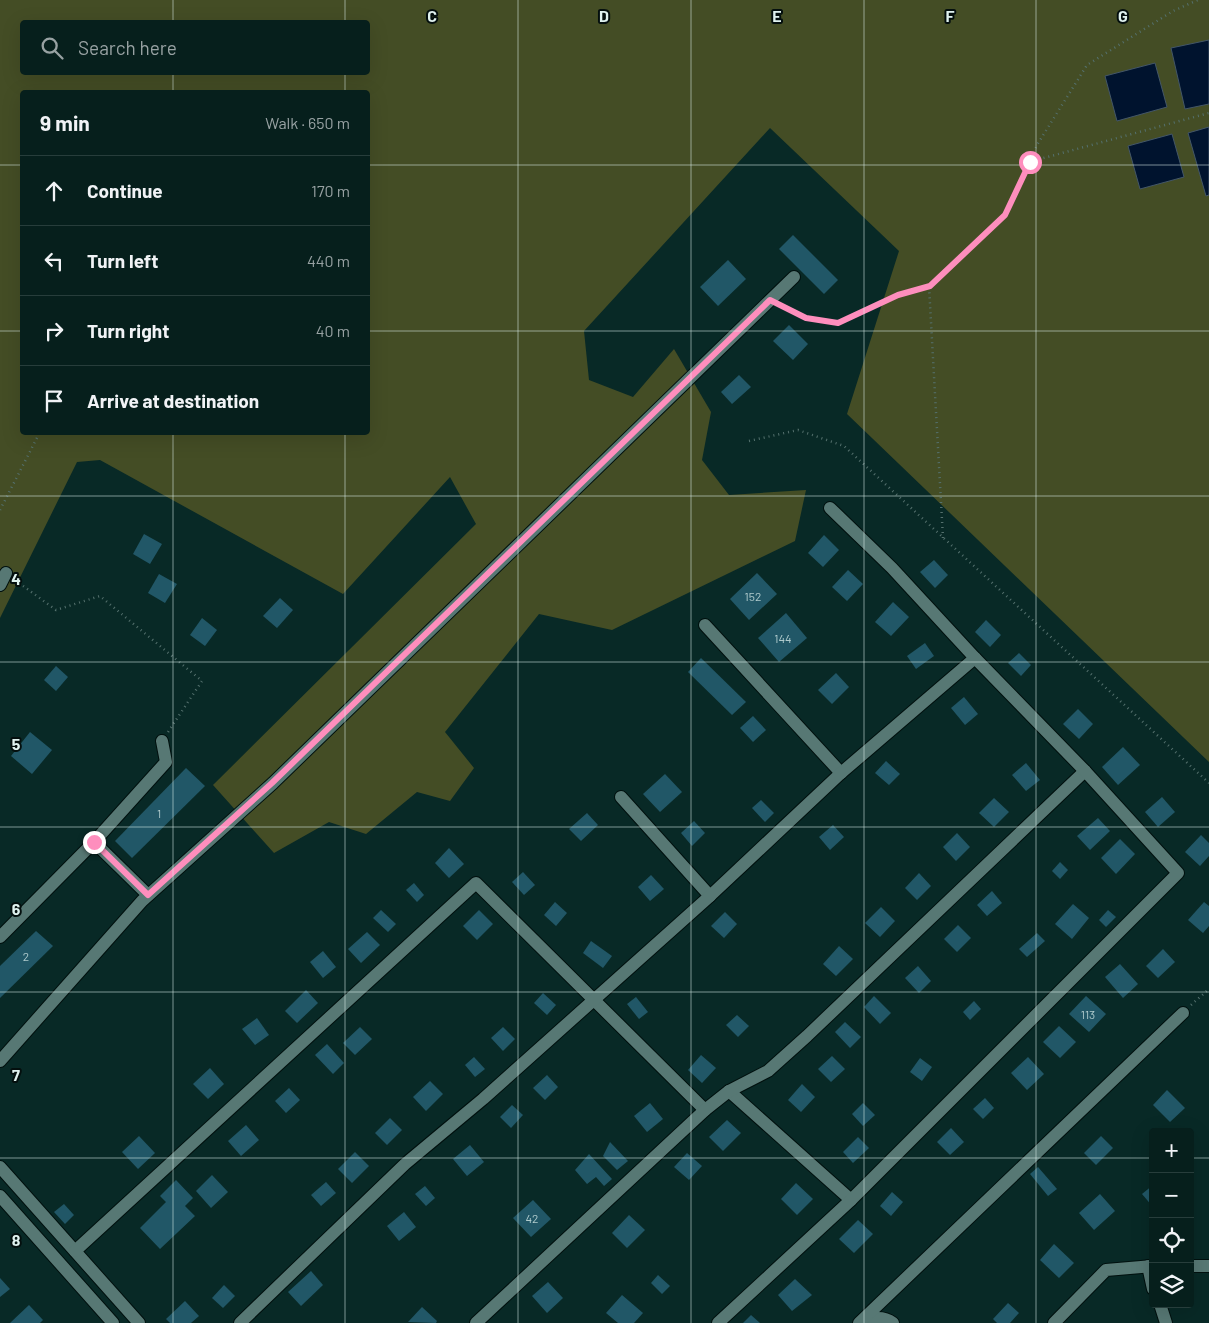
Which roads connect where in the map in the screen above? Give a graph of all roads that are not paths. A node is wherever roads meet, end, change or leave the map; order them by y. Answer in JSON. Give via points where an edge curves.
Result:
{"nodes":[{"id":1,"x":794,"y":277,"type":"dead end"},
{"id":2,"x":830,"y":508,"type":"dead end"},
{"id":3,"x":705,"y":625,"type":"dead end"},
{"id":4,"x":975,"y":658,"type":"junction"},
{"id":5,"x":162,"y":741,"type":"road end"},
{"id":6,"x":1085,"y":771,"type":"junction"},
{"id":7,"x":841,"y":773,"type":"junction"},
{"id":8,"x":621,"y":797,"type":"dead end"},
{"id":9,"x":94,"y":842,"type":"junction"},
{"id":10,"x":148,"y":895,"type":"junction"},
{"id":11,"x":710,"y":896,"type":"junction"},
{"id":12,"x":0,"y":937,"type":"edge"},
{"id":13,"x":594,"y":1000,"type":"junction"},
{"id":14,"x":1182,"y":1013,"type":"road end"},
{"id":15,"x":0,"y":1061,"type":"edge"},
{"id":16,"x":729,"y":1091,"type":"junction"},
{"id":17,"x":705,"y":1110,"type":"junction"},
{"id":18,"x":0,"y":1167,"type":"edge"},
{"id":19,"x":0,"y":1196,"type":"edge"},
{"id":20,"x":850,"y":1200,"type":"junction"},
{"id":21,"x":75,"y":1251,"type":"junction"},
{"id":22,"x":1149,"y":1266,"type":"edge"},
{"id":23,"x":1194,"y":1266,"type":"edge"},
{"id":24,"x":1209,"y":1266,"type":"edge"},
{"id":25,"x":1161,"y":1308,"type":"edge"},
{"id":26,"x":113,"y":1323,"type":"edge"},
{"id":27,"x":139,"y":1323,"type":"edge"},
{"id":28,"x":240,"y":1323,"type":"edge"},
{"id":29,"x":476,"y":1323,"type":"edge"},
{"id":30,"x":718,"y":1323,"type":"edge"},
{"id":31,"x":860,"y":1323,"type":"edge"},
{"id":32,"x":893,"y":1323,"type":"edge"},
{"id":33,"x":1054,"y":1323,"type":"edge"},
{"id":34,"x":1166,"y":1323,"type":"edge"}],
"edges":[{"from":1,"to":10,"type":"street","via":[[272,783]]},
{"from":2,"to":4,"type":"street","via":[[892,568]]},
{"from":3,"to":7,"type":"street"},
{"from":4,"to":6,"type":"street"},
{"from":4,"to":7,"type":"street"},
{"from":5,"to":9,"type":"street","via":[[166,762]]},
{"from":6,"to":16,"type":"street","via":[[807,1036],[768,1071]]},
{"from":6,"to":20,"type":"street","via":[[1178,873]]},
{"from":7,"to":11,"type":"street"},
{"from":8,"to":11,"type":"street"},
{"from":9,"to":10,"type":"street"},
{"from":9,"to":12,"type":"street"},
{"from":10,"to":15,"type":"street"},
{"from":11,"to":13,"type":"street"},
{"from":13,"to":17,"type":"street"},
{"from":13,"to":21,"type":"street","via":[[476,883]]},
{"from":13,"to":28,"type":"street","via":[[406,1164]]},
{"from":14,"to":31,"type":"street"},
{"from":16,"to":17,"type":"street"},
{"from":16,"to":20,"type":"street"},
{"from":17,"to":29,"type":"street"},
{"from":18,"to":21,"type":"street"},
{"from":19,"to":26,"type":"street"},
{"from":20,"to":30,"type":"street"},
{"from":21,"to":27,"type":"street"},
{"from":22,"to":33,"type":"street","via":[[1106,1270]]},
{"from":23,"to":24,"type":"street"},
{"from":25,"to":34,"type":"street"},
{"from":31,"to":32,"type":"street","via":[[873,1317]]}]}
